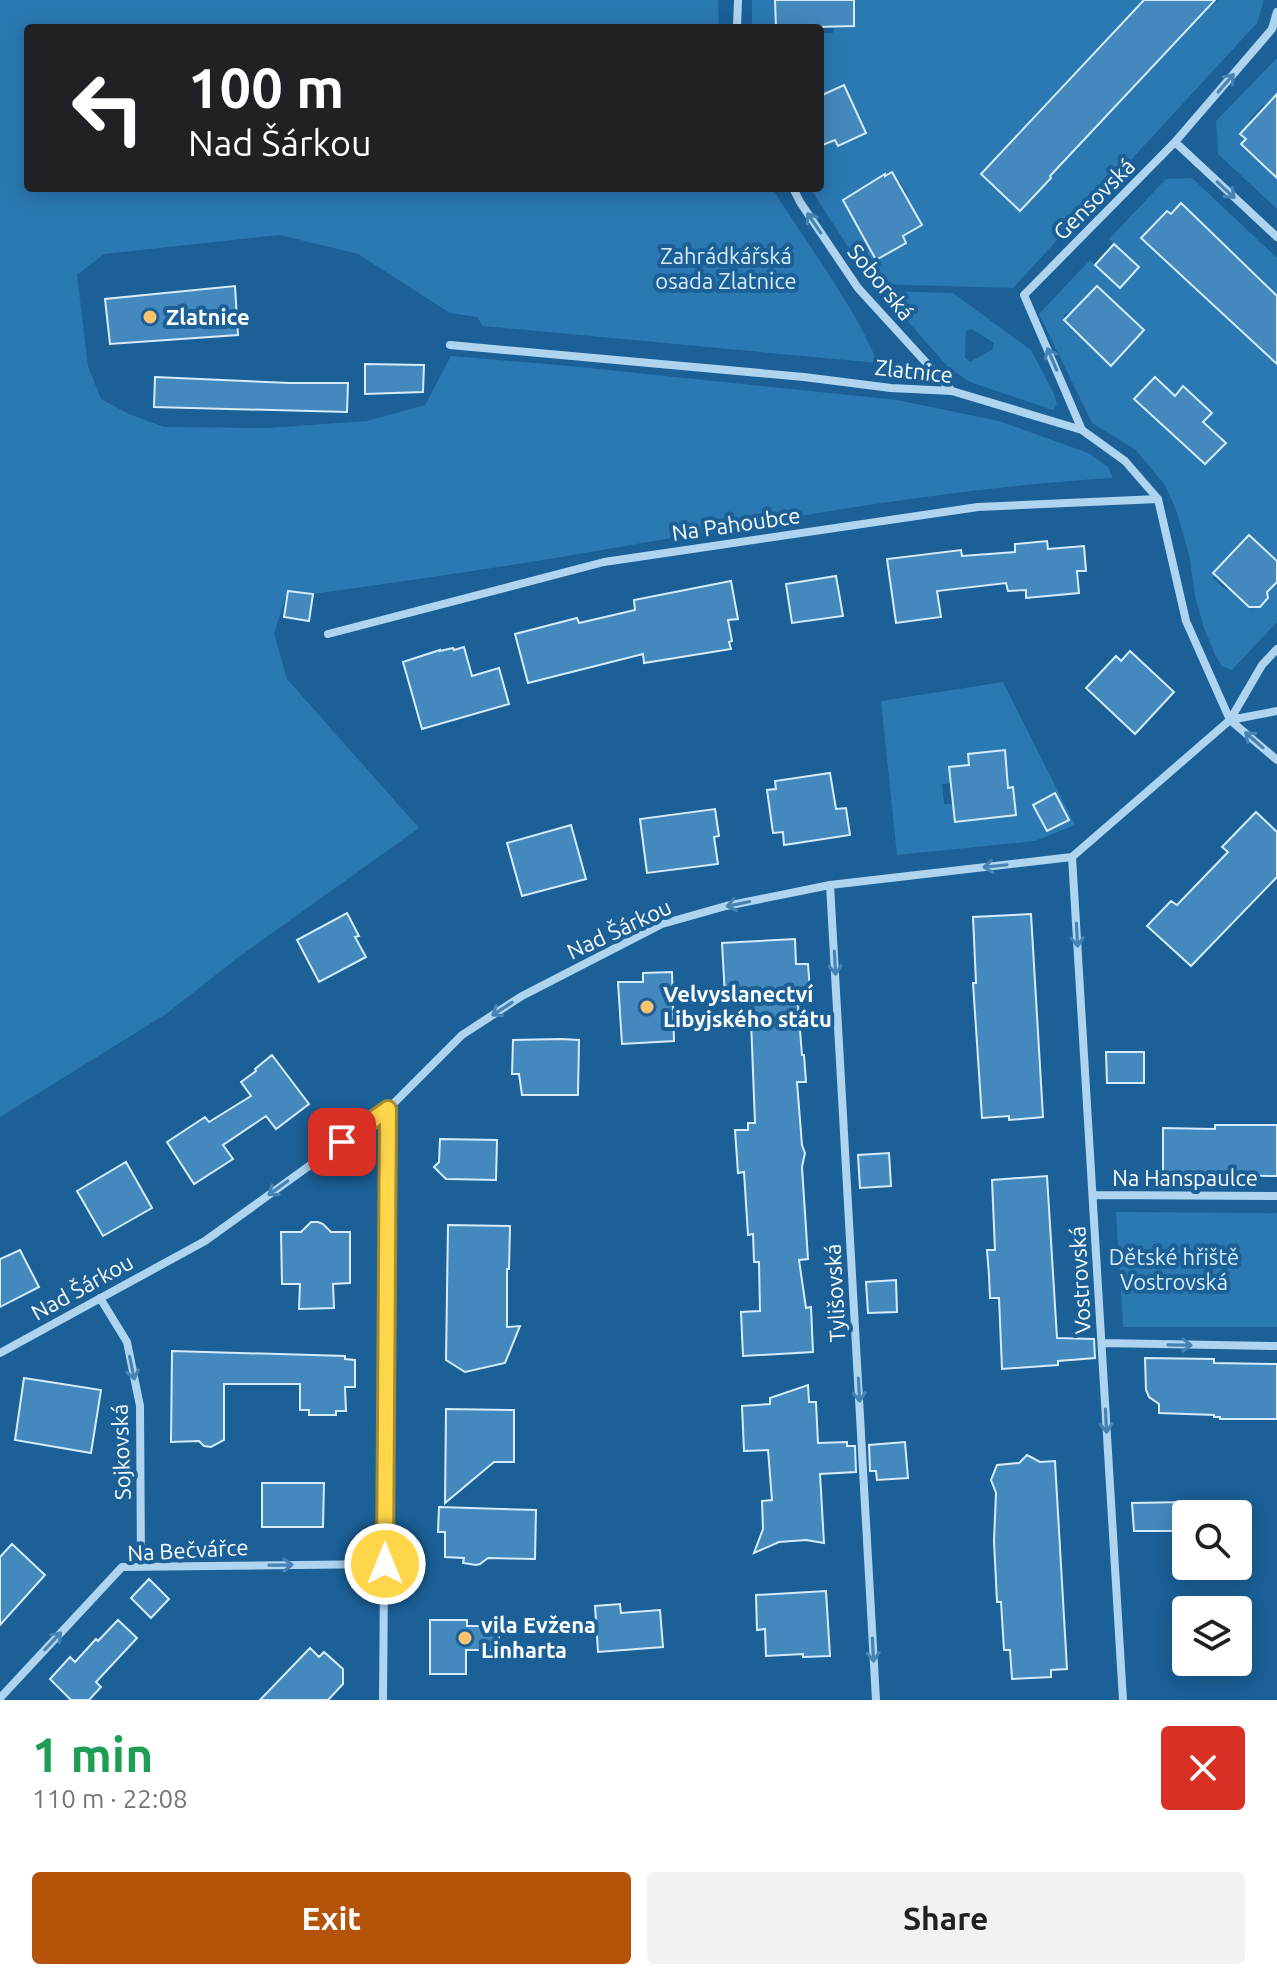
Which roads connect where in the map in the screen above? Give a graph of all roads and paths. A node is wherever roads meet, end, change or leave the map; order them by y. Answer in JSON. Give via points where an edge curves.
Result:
{"nodes":[{"id":1,"x":738,"y":0,"type":"edge"},
{"id":2,"x":1277,"y":12,"type":"edge"},
{"id":3,"x":737,"y":24,"type":"edge"},
{"id":4,"x":1175,"y":142,"type":"junction"},
{"id":5,"x":795,"y":192,"type":"edge"},
{"id":6,"x":1277,"y":237,"type":"edge"},
{"id":7,"x":450,"y":345,"type":"dead end"},
{"id":8,"x":952,"y":391,"type":"junction"},
{"id":9,"x":1082,"y":430,"type":"junction"},
{"id":10,"x":1158,"y":499,"type":"junction"},
{"id":11,"x":328,"y":634,"type":"dead end"},
{"id":12,"x":1277,"y":649,"type":"edge"},
{"id":13,"x":1277,"y":711,"type":"edge"},
{"id":14,"x":1230,"y":720,"type":"junction"},
{"id":15,"x":1277,"y":760,"type":"edge"},
{"id":16,"x":1072,"y":857,"type":"junction"},
{"id":17,"x":830,"y":885,"type":"junction"},
{"id":18,"x":388,"y":1109,"type":"junction"},
{"id":19,"x":1093,"y":1195,"type":"junction"},
{"id":20,"x":1277,"y":1196,"type":"edge"},
{"id":21,"x":100,"y":1298,"type":"junction"},
{"id":22,"x":1102,"y":1343,"type":"junction"},
{"id":23,"x":1277,"y":1346,"type":"edge"},
{"id":24,"x":0,"y":1353,"type":"edge"},
{"id":25,"x":385,"y":1564,"type":"junction"},
{"id":26,"x":141,"y":1566,"type":"junction"},
{"id":27,"x":0,"y":1698,"type":"edge"},
{"id":28,"x":383,"y":1700,"type":"edge"},
{"id":29,"x":876,"y":1700,"type":"edge"},
{"id":30,"x":1123,"y":1700,"type":"edge"}],
"edges":[{"from":1,"to":3,"type":"street"},
{"from":4,"to":2,"type":"street","name":"Gensovská","one_way":true,"via":[[1272,29]]},
{"from":4,"to":6,"type":"street","one_way":true},
{"from":9,"to":4,"type":"street","name":"Gensovská","one_way":true,"via":[[1024,295]]},
{"from":8,"to":5,"type":"street","name":"Soborská","one_way":true,"via":[[858,288]]},
{"from":7,"to":8,"type":"street","name":"Zlatnice"},
{"from":8,"to":9,"type":"street","name":"Zlatnice"},
{"from":9,"to":10,"type":"street","name":"Zlatnice","via":[[1125,461]]},
{"from":10,"to":11,"type":"street","name":"Na Pahoubce","via":[[978,507],[604,562]]},
{"from":10,"to":14,"type":"street","name":"Zlatnice","via":[[1186,621]]},
{"from":12,"to":14,"type":"street"},
{"from":13,"to":14,"type":"street"},
{"from":15,"to":14,"type":"street","one_way":true},
{"from":14,"to":16,"type":"street"},
{"from":16,"to":17,"type":"street","name":"Nad Šárkou","one_way":true},
{"from":16,"to":19,"type":"street","name":"Vostrovská","one_way":true},
{"from":17,"to":18,"type":"street","name":"Nad Šárkou","one_way":true,"via":[[662,924],[522,996],[462,1035]]},
{"from":17,"to":29,"type":"street","name":"Tylišovská","one_way":true},
{"from":18,"to":21,"type":"street","name":"Nad Šárkou","one_way":true,"via":[[205,1241]]},
{"from":18,"to":25,"type":"street"},
{"from":19,"to":20,"type":"street","name":"Na Hanspaulce"},
{"from":19,"to":22,"type":"street","name":"Vostrovská"},
{"from":21,"to":24,"type":"street","name":"Nad Šárkou"},
{"from":21,"to":26,"type":"street","name":"Sojkovská","one_way":true,"via":[[127,1342],[140,1406]]},
{"from":22,"to":23,"type":"street","one_way":true},
{"from":22,"to":30,"type":"street","name":"Vostrovská","one_way":true},
{"from":26,"to":25,"type":"street","name":"Na Bečvářce","one_way":true},
{"from":25,"to":28,"type":"street"},
{"from":27,"to":26,"type":"street","name":"Na Bečvářce","one_way":true,"via":[[122,1567]]}]}
